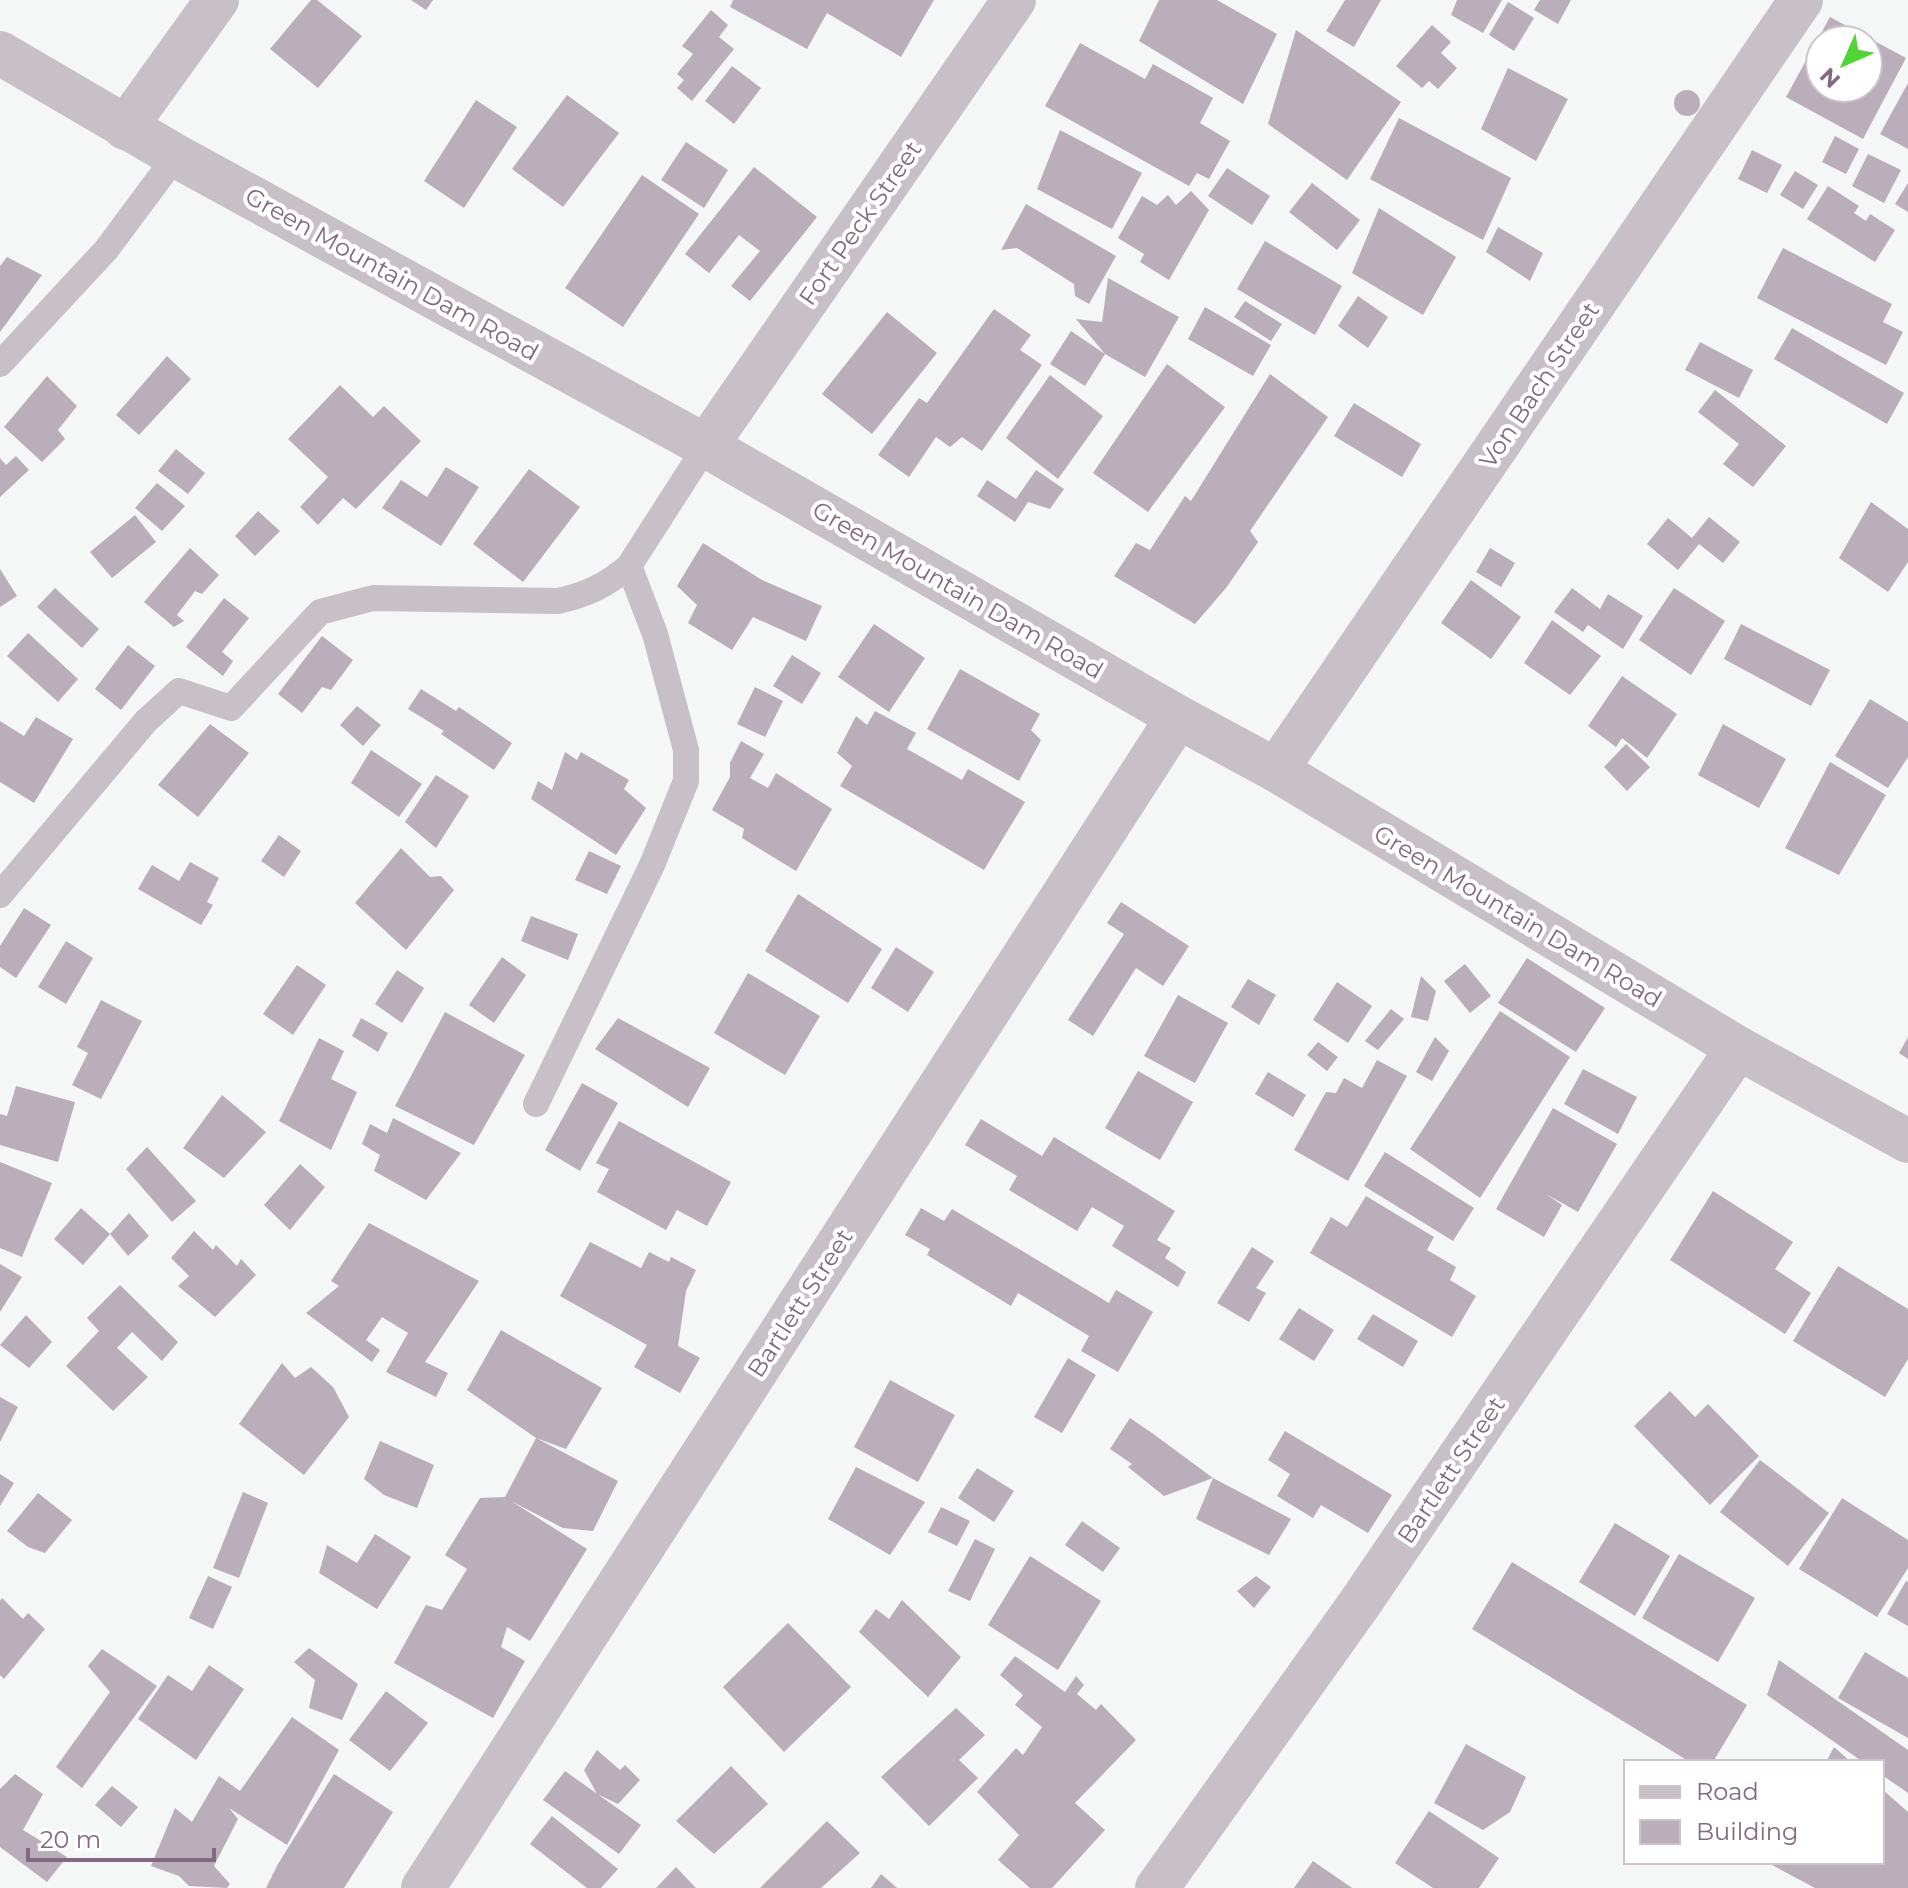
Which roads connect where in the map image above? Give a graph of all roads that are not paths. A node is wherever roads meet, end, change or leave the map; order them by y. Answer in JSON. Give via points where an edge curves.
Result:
{"nodes":[{"id":1,"x":217,"y":0,"type":"edge"},
{"id":2,"x":1014,"y":0,"type":"edge"},
{"id":3,"x":1801,"y":0,"type":"edge"},
{"id":4,"x":0,"y":53,"type":"edge"},
{"id":5,"x":125,"y":128,"type":"junction"},
{"id":6,"x":176,"y":156,"type":"junction"},
{"id":7,"x":0,"y":364,"type":"edge"},
{"id":8,"x":706,"y":446,"type":"junction"},
{"id":9,"x":629,"y":566,"type":"junction"},
{"id":10,"x":1178,"y":717,"type":"junction"},
{"id":11,"x":1276,"y":770,"type":"junction"},
{"id":12,"x":0,"y":895,"type":"edge"},
{"id":13,"x":1738,"y":1048,"type":"junction"},
{"id":14,"x":536,"y":1104,"type":"dead end"},
{"id":15,"x":1908,"y":1141,"type":"edge"},
{"id":16,"x":423,"y":1888,"type":"edge"},
{"id":17,"x":1157,"y":1888,"type":"edge"}],
"edges":[{"from":1,"to":5,"type":"street"},
{"from":2,"to":8,"type":"street","name":"Fort Peck Street"},
{"from":3,"to":11,"type":"street","name":"Von Bach Street"},
{"from":4,"to":5,"type":"street","name":"Green Mountain Dam Road"},
{"from":5,"to":6,"type":"street","name":"Green Mountain Dam Road"},
{"from":6,"to":7,"type":"lane","via":[[106,250]]},
{"from":6,"to":8,"type":"street","name":"Green Mountain Dam Road"},
{"from":8,"to":9,"type":"lane"},
{"from":8,"to":10,"type":"street","name":"Green Mountain Dam Road"},
{"from":9,"to":12,"type":"lane","via":[[585,595],[558,601],[373,598],[320,612],[231,708],[179,691],[162,703]]},
{"from":9,"to":14,"type":"lane","via":[[659,649],[686,750],[686,781],[652,865]]},
{"from":10,"to":11,"type":"street","name":"Green Mountain Dam Road"},
{"from":10,"to":16,"type":"street","name":"Bartlett Street"},
{"from":11,"to":13,"type":"street","name":"Green Mountain Dam Road"},
{"from":13,"to":15,"type":"street","name":"Green Mountain Dam Road"},
{"from":13,"to":17,"type":"street","name":"Bartlett Street","via":[[1360,1603]]}]}
